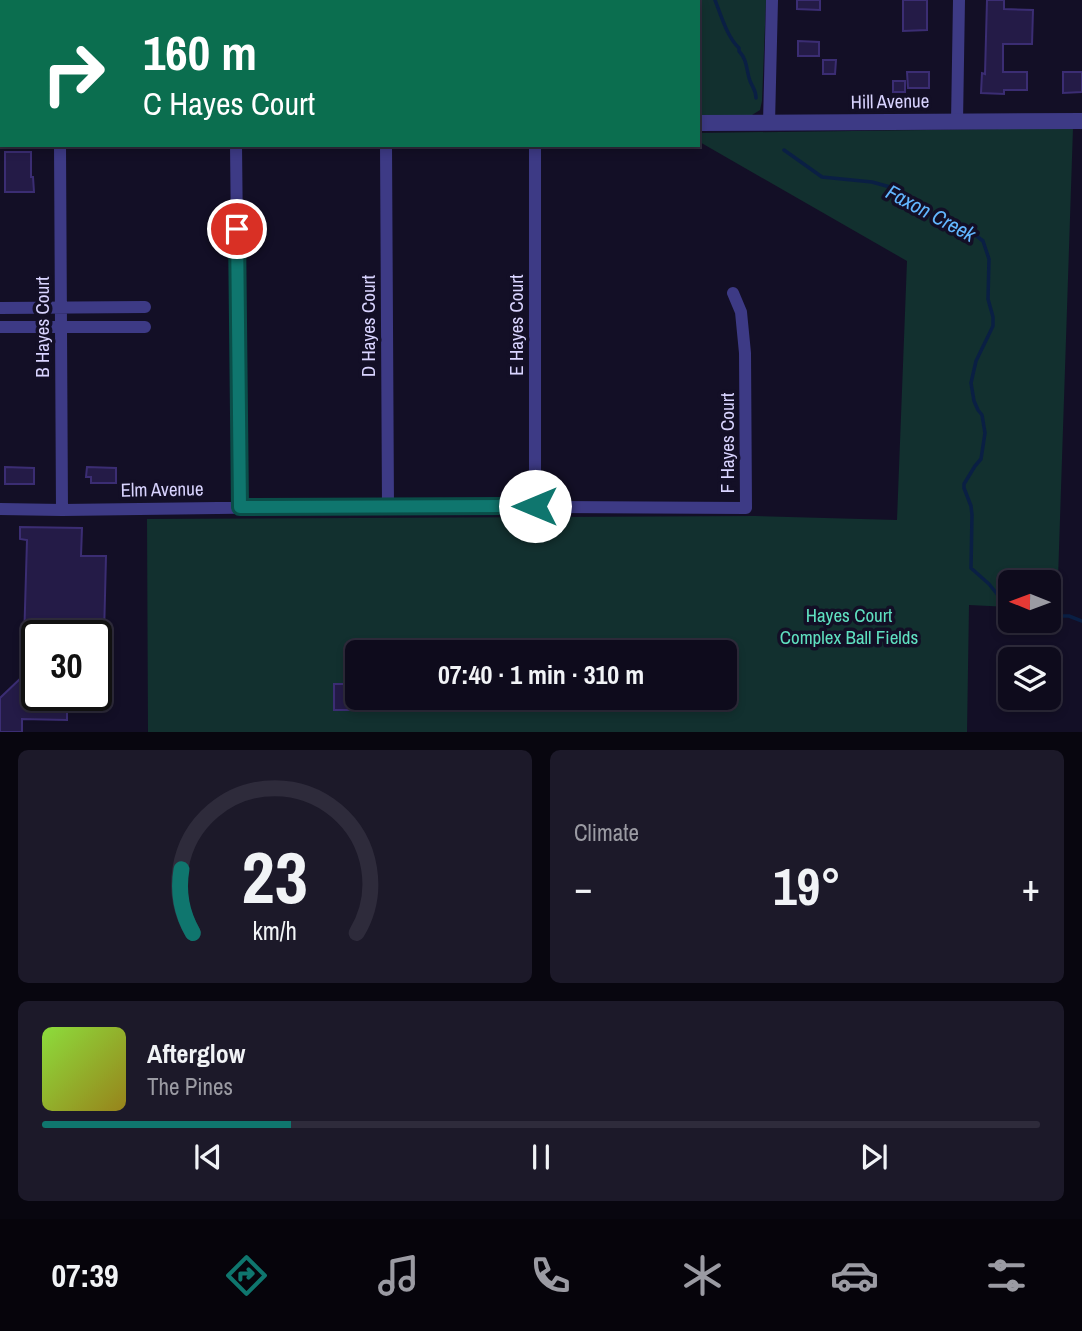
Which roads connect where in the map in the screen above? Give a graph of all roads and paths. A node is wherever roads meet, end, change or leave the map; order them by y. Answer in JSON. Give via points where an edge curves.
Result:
{"nodes":[{"id":1,"x":772,"y":0,"type":"edge"},
{"id":2,"x":959,"y":0,"type":"edge"},
{"id":3,"x":1082,"y":121,"type":"edge"},
{"id":4,"x":769,"y":122,"type":"junction"},
{"id":5,"x":957,"y":122,"type":"junction"},
{"id":6,"x":700,"y":123,"type":"edge"},
{"id":7,"x":60,"y":147,"type":"edge"},
{"id":8,"x":236,"y":147,"type":"edge"},
{"id":9,"x":386,"y":147,"type":"edge"},
{"id":10,"x":535,"y":147,"type":"edge"},
{"id":11,"x":733,"y":293,"type":"dead end"},
{"id":12,"x":145,"y":307,"type":"dead end"},
{"id":13,"x":0,"y":308,"type":"edge"},
{"id":14,"x":62,"y":308,"type":"junction"},
{"id":15,"x":0,"y":327,"type":"edge"},
{"id":16,"x":61,"y":327,"type":"junction"},
{"id":17,"x":145,"y":327,"type":"dead end"},
{"id":18,"x":388,"y":506,"type":"junction"},
{"id":19,"x":535,"y":506,"type":"junction"},
{"id":20,"x":240,"y":507,"type":"junction"},
{"id":21,"x":0,"y":509,"type":"edge"},
{"id":22,"x":62,"y":509,"type":"junction"}],
"edges":[{"from":1,"to":4,"type":"street"},
{"from":2,"to":5,"type":"street"},
{"from":3,"to":5,"type":"street","name":"Hill Avenue"},
{"from":4,"to":5,"type":"street","name":"Hill Avenue"},
{"from":4,"to":6,"type":"street","name":"Hill Avenue"},
{"from":7,"to":14,"type":"street","name":"B Hayes Court"},
{"from":8,"to":20,"type":"street"},
{"from":9,"to":18,"type":"street","name":"D Hayes Court"},
{"from":10,"to":19,"type":"street","name":"E Hayes Court"},
{"from":11,"to":19,"type":"street","name":"F Hayes Court","via":[[744,334],[747,508]]},
{"from":12,"to":14,"type":"street"},
{"from":13,"to":14,"type":"street"},
{"from":14,"to":16,"type":"street","name":"B Hayes Court"},
{"from":15,"to":16,"type":"street"},
{"from":16,"to":17,"type":"street"},
{"from":16,"to":22,"type":"street","name":"B Hayes Court"},
{"from":18,"to":19,"type":"street","name":"Elm Avenue"},
{"from":18,"to":20,"type":"street","name":"Elm Avenue"},
{"from":20,"to":22,"type":"street","name":"Elm Avenue"},
{"from":21,"to":22,"type":"street","name":"Elm Avenue"}]}
